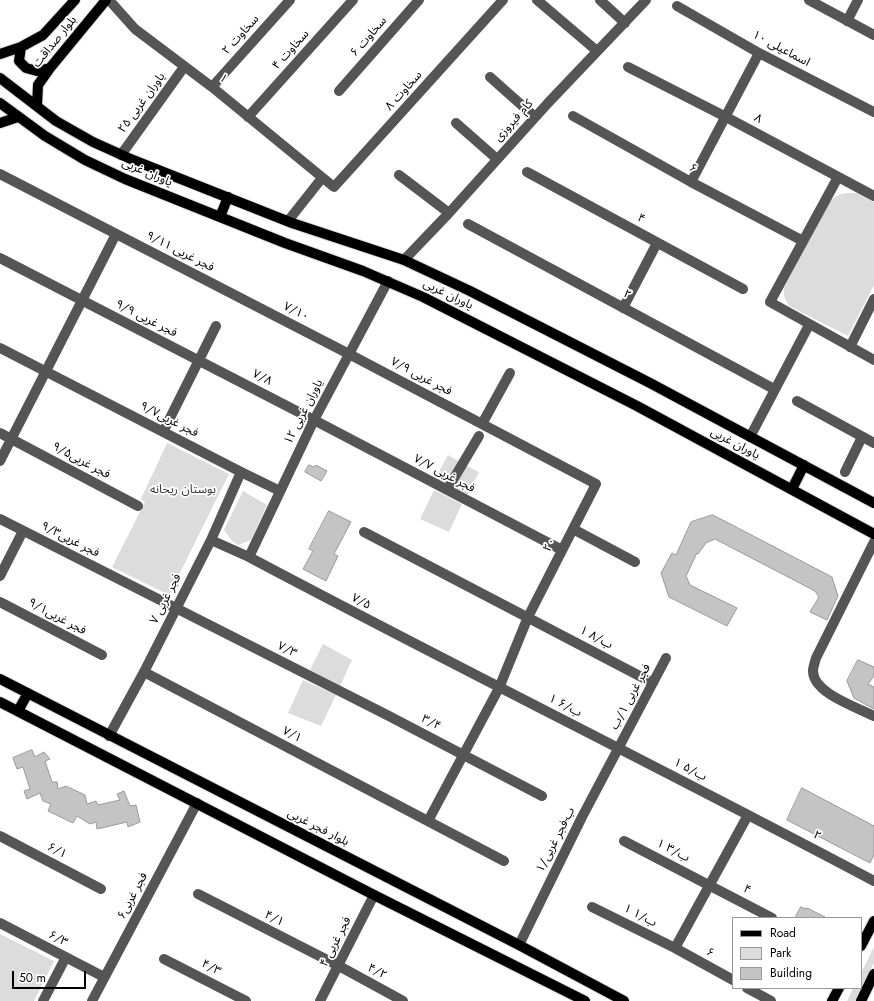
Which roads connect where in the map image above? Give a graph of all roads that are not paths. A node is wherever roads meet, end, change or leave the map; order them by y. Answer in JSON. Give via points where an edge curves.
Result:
{"nodes":[{"id":1,"x":75,"y":0,"type":"edge"},
{"id":2,"x":108,"y":0,"type":"edge"},
{"id":3,"x":290,"y":0,"type":"edge"},
{"id":4,"x":354,"y":0,"type":"edge"},
{"id":5,"x":419,"y":0,"type":"edge"},
{"id":6,"x":503,"y":0,"type":"edge"},
{"id":7,"x":538,"y":0,"type":"edge"},
{"id":8,"x":600,"y":0,"type":"edge"},
{"id":9,"x":646,"y":0,"type":"edge"},
{"id":10,"x":809,"y":0,"type":"edge"},
{"id":11,"x":858,"y":0,"type":"edge"},
{"id":12,"x":677,"y":6,"type":"dead end"},
{"id":13,"x":625,"y":22,"type":"junction"},
{"id":14,"x":847,"y":22,"type":"junction"},
{"id":15,"x":874,"y":35,"type":"edge"},
{"id":16,"x":21,"y":47,"type":"junction"},
{"id":17,"x":597,"y":51,"type":"junction"},
{"id":18,"x":759,"y":53,"type":"junction"},
{"id":19,"x":0,"y":54,"type":"edge"},
{"id":20,"x":184,"y":67,"type":"junction"},
{"id":21,"x":628,"y":67,"type":"dead end"},
{"id":22,"x":50,"y":68,"type":"junction"},
{"id":23,"x":490,"y":77,"type":"dead end"},
{"id":24,"x":0,"y":78,"type":"edge"},
{"id":25,"x":212,"y":87,"type":"junction"},
{"id":26,"x":339,"y":91,"type":"dead end"},
{"id":27,"x":0,"y":103,"type":"edge"},
{"id":28,"x":37,"y":106,"type":"junction"},
{"id":29,"x":874,"y":112,"type":"edge"},
{"id":30,"x":572,"y":116,"type":"dead end"},
{"id":31,"x":18,"y":117,"type":"junction"},
{"id":32,"x":248,"y":117,"type":"junction"},
{"id":33,"x":535,"y":117,"type":"junction"},
{"id":34,"x":726,"y":117,"type":"junction"},
{"id":35,"x":0,"y":123,"type":"edge"},
{"id":36,"x":456,"y":123,"type":"dead end"},
{"id":37,"x":121,"y":155,"type":"junction"},
{"id":38,"x":497,"y":159,"type":"junction"},
{"id":39,"x":527,"y":172,"type":"dead end"},
{"id":40,"x":0,"y":174,"type":"edge"},
{"id":41,"x":399,"y":175,"type":"dead end"},
{"id":42,"x":838,"y":177,"type":"junction"},
{"id":43,"x":322,"y":178,"type":"junction"},
{"id":44,"x":691,"y":182,"type":"junction"},
{"id":45,"x":874,"y":196,"type":"edge"},
{"id":46,"x":228,"y":197,"type":"junction"},
{"id":47,"x":449,"y":213,"type":"junction"},
{"id":48,"x":220,"y":216,"type":"junction"},
{"id":49,"x":288,"y":221,"type":"junction"},
{"id":50,"x":468,"y":224,"type":"dead end"},
{"id":51,"x":116,"y":234,"type":"junction"},
{"id":52,"x":803,"y":241,"type":"junction"},
{"id":53,"x":657,"y":243,"type":"junction"},
{"id":54,"x":0,"y":258,"type":"edge"},
{"id":55,"x":404,"y":260,"type":"junction"},
{"id":56,"x":388,"y":281,"type":"junction"},
{"id":57,"x":743,"y":289,"type":"dead end"},
{"id":58,"x":232,"y":294,"type":"joint"},
{"id":59,"x":874,"y":299,"type":"edge"},
{"id":60,"x":82,"y":300,"type":"junction"},
{"id":61,"x":623,"y":308,"type":"junction"},
{"id":62,"x":809,"y":325,"type":"junction"},
{"id":63,"x":216,"y":326,"type":"dead end"},
{"id":64,"x":850,"y":346,"type":"junction"},
{"id":65,"x":0,"y":348,"type":"edge"},
{"id":66,"x":349,"y":354,"type":"junction"},
{"id":67,"x":198,"y":360,"type":"junction"},
{"id":68,"x":874,"y":360,"type":"edge"},
{"id":69,"x":46,"y":371,"type":"junction"},
{"id":70,"x":510,"y":373,"type":"dead end"},
{"id":71,"x":774,"y":389,"type":"junction"},
{"id":72,"x":797,"y":401,"type":"dead end"},
{"id":73,"x":314,"y":420,"type":"junction"},
{"id":74,"x":482,"y":424,"type":"junction"},
{"id":75,"x":163,"y":432,"type":"junction"},
{"id":76,"x":0,"y":434,"type":"edge"},
{"id":77,"x":479,"y":436,"type":"dead end"},
{"id":78,"x":750,"y":436,"type":"junction"},
{"id":79,"x":862,"y":437,"type":"junction"},
{"id":80,"x":11,"y":439,"type":"junction"},
{"id":81,"x":874,"y":443,"type":"edge"},
{"id":82,"x":0,"y":461,"type":"edge"},
{"id":83,"x":804,"y":466,"type":"junction"},
{"id":84,"x":240,"y":472,"type":"junction"},
{"id":85,"x":845,"y":472,"type":"dead end"},
{"id":86,"x":596,"y":484,"type":"joint"},
{"id":87,"x":792,"y":489,"type":"junction"},
{"id":88,"x":447,"y":490,"type":"junction"},
{"id":89,"x":280,"y":491,"type":"junction"},
{"id":90,"x":874,"y":503,"type":"edge"},
{"id":91,"x":138,"y":506,"type":"dead end"},
{"id":92,"x":0,"y":519,"type":"edge"},
{"id":93,"x":573,"y":529,"type":"junction"},
{"id":94,"x":24,"y":531,"type":"junction"},
{"id":95,"x":364,"y":532,"type":"dead end"},
{"id":96,"x":874,"y":534,"type":"edge"},
{"id":97,"x":211,"y":540,"type":"junction"},
{"id":98,"x":874,"y":542,"type":"edge"},
{"id":99,"x":562,"y":550,"type":"junction"},
{"id":100,"x":249,"y":557,"type":"junction"},
{"id":101,"x":635,"y":562,"type":"dead end"},
{"id":102,"x":0,"y":576,"type":"edge"},
{"id":103,"x":0,"y":602,"type":"edge"},
{"id":104,"x":176,"y":609,"type":"junction"},
{"id":105,"x":528,"y":617,"type":"junction"},
{"id":106,"x":102,"y":655,"type":"dead end"},
{"id":107,"x":666,"y":658,"type":"dead end"},
{"id":108,"x":144,"y":672,"type":"junction"},
{"id":109,"x":0,"y":679,"type":"edge"},
{"id":110,"x":653,"y":683,"type":"junction"},
{"id":111,"x":499,"y":688,"type":"junction"},
{"id":112,"x":28,"y":693,"type":"junction"},
{"id":113,"x":0,"y":702,"type":"edge"},
{"id":114,"x":18,"y":711,"type":"junction"},
{"id":115,"x":387,"y":715,"type":"joint"},
{"id":116,"x":874,"y":716,"type":"edge"},
{"id":117,"x":109,"y":736,"type":"junction"},
{"id":118,"x":619,"y":748,"type":"junction"},
{"id":119,"x":463,"y":754,"type":"junction"},
{"id":120,"x":542,"y":796,"type":"dead end"},
{"id":121,"x":197,"y":803,"type":"junction"},
{"id":122,"x":748,"y":814,"type":"junction"},
{"id":123,"x":428,"y":821,"type":"junction"},
{"id":124,"x":0,"y":836,"type":"edge"},
{"id":125,"x":624,"y":841,"type":"dead end"},
{"id":126,"x":504,"y":862,"type":"dead end"},
{"id":127,"x":874,"y":881,"type":"edge"},
{"id":128,"x":710,"y":884,"type":"junction"},
{"id":129,"x":102,"y":888,"type":"dead end"},
{"id":130,"x":198,"y":894,"type":"dead end"},
{"id":131,"x":374,"y":895,"type":"junction"},
{"id":132,"x":592,"y":907,"type":"dead end"},
{"id":133,"x":770,"y":917,"type":"edge"},
{"id":134,"x":874,"y":921,"type":"edge"},
{"id":135,"x":0,"y":923,"type":"edge"},
{"id":136,"x":862,"y":944,"type":"edge"},
{"id":137,"x":519,"y":945,"type":"junction"},
{"id":138,"x":675,"y":948,"type":"junction"},
{"id":139,"x":66,"y":958,"type":"junction"},
{"id":140,"x":164,"y":959,"type":"dead end"},
{"id":141,"x":339,"y":966,"type":"junction"},
{"id":142,"x":874,"y":974,"type":"edge"},
{"id":143,"x":104,"y":977,"type":"junction"},
{"id":144,"x":732,"y":979,"type":"edge"},
{"id":145,"x":750,"y":989,"type":"edge"},
{"id":146,"x":838,"y":989,"type":"edge"},
{"id":147,"x":44,"y":1001,"type":"edge"},
{"id":148,"x":92,"y":1001,"type":"edge"},
{"id":149,"x":246,"y":1001,"type":"edge"},
{"id":150,"x":320,"y":1001,"type":"edge"},
{"id":151,"x":404,"y":1001,"type":"edge"},
{"id":152,"x":585,"y":1001,"type":"edge"},
{"id":153,"x":624,"y":1001,"type":"edge"},
{"id":154,"x":771,"y":1001,"type":"edge"},
{"id":155,"x":832,"y":1001,"type":"edge"},
{"id":156,"x":861,"y":1001,"type":"edge"}],
"edges":[{"from":1,"to":16,"type":"main road","name":"بلوار صداقت","via":[[43,35]]},
{"from":2,"to":20,"type":"street","name":"۱","via":[[135,29]]},
{"from":2,"to":22,"type":"main road","name":"بلوار صداقت"},
{"from":3,"to":25,"type":"street","name":"سخاوت ۲"},
{"from":4,"to":32,"type":"street","name":"سخاوت ۴"},
{"from":5,"to":26,"type":"street","name":"سخاوت ۶"},
{"from":6,"to":43,"type":"street","name":"سخاوت ۸","via":[[334,187]]},
{"from":7,"to":17,"type":"street"},
{"from":8,"to":13,"type":"street"},
{"from":9,"to":13,"type":"street","name":"کام فیروزی"},
{"from":10,"to":14,"type":"street"},
{"from":11,"to":14,"type":"street"},
{"from":12,"to":18,"type":"street","name":"اسماعیلی ۱۰"},
{"from":13,"to":17,"type":"street","name":"کام فیروزی"},
{"from":14,"to":15,"type":"street"},
{"from":16,"to":19,"type":"main road","name":"بلوار صداقت"},
{"from":16,"to":22,"type":"main road","via":[[19,60],[26,68],[37,71]]},
{"from":17,"to":33,"type":"street","name":"کام فیروزی"},
{"from":18,"to":29,"type":"street","name":"اسماعیلی ۱۰"},
{"from":18,"to":34,"type":"street"},
{"from":20,"to":25,"type":"street","name":"۱"},
{"from":20,"to":37,"type":"street","name":"یاوران غربی ۲۵"},
{"from":21,"to":34,"type":"street","name":"۸"},
{"from":22,"to":28,"type":"main road","name":"بلوار صداقت","via":[[38,85]]},
{"from":23,"to":33,"type":"street"},
{"from":24,"to":28,"type":"main road","name":"یاوران غربی"},
{"from":25,"to":32,"type":"street","name":"۱"},
{"from":27,"to":31,"type":"main road","name":"یاوران غربی"},
{"from":28,"to":37,"type":"main road","name":"یاوران غربی","via":[[93,142]]},
{"from":30,"to":44,"type":"street","name":"۶"},
{"from":31,"to":35,"type":"main road"},
{"from":31,"to":48,"type":"main road","name":"یاوران غربی","via":[[92,163],[125,179]]},
{"from":32,"to":43,"type":"street","name":"۱"},
{"from":33,"to":38,"type":"street","name":"کام فیروزی"},
{"from":34,"to":42,"type":"street","name":"۸"},
{"from":34,"to":44,"type":"street"},
{"from":36,"to":38,"type":"street"},
{"from":37,"to":46,"type":"main road","name":"یاوران غربی"},
{"from":38,"to":47,"type":"street","name":"کام فیروزی"},
{"from":39,"to":53,"type":"street","name":"۴"},
{"from":40,"to":51,"type":"street","name":"۹/۱۱ فجر غربی"},
{"from":41,"to":47,"type":"street"},
{"from":42,"to":45,"type":"street","name":"۸"},
{"from":42,"to":52,"type":"street"},
{"from":43,"to":49,"type":"street"},
{"from":44,"to":52,"type":"street","name":"۶"},
{"from":46,"to":48,"type":"main road"},
{"from":46,"to":49,"type":"main road","name":"یاوران غربی"},
{"from":47,"to":55,"type":"street","name":"کام فیروزی"},
{"from":48,"to":56,"type":"main road","name":"یاوران غربی"},
{"from":49,"to":55,"type":"main road","name":"یاوران غربی"},
{"from":50,"to":61,"type":"street","name":"۲"},
{"from":51,"to":58,"type":"street","name":"۹/۱۱ فجر غربی"},
{"from":51,"to":60,"type":"street"},
{"from":52,"to":62,"type":"street","via":[[770,302]]},
{"from":53,"to":57,"type":"street","name":"۴"},
{"from":53,"to":61,"type":"street"},
{"from":54,"to":60,"type":"street","name":"۹/۹ فجر غربی"},
{"from":55,"to":78,"type":"main road","name":"یاوران غربی","via":[[470,291]]},
{"from":56,"to":66,"type":"street","name":"۱۲ یاوران غربی"},
{"from":56,"to":87,"type":"main road","name":"یاوران غربی","via":[[529,350]]},
{"from":58,"to":66,"type":"street","name":"۷/۱۰"},
{"from":59,"to":64,"type":"street"},
{"from":60,"to":67,"type":"street","name":"۹/۹ فجر غربی"},
{"from":60,"to":69,"type":"street"},
{"from":61,"to":71,"type":"street","name":"۲"},
{"from":62,"to":64,"type":"street"},
{"from":62,"to":71,"type":"street"},
{"from":63,"to":67,"type":"street"},
{"from":64,"to":68,"type":"street"},
{"from":65,"to":69,"type":"street","name":"فجر غربی۹/۷"},
{"from":66,"to":73,"type":"street","name":"۱۲ یاوران غربی"},
{"from":66,"to":74,"type":"street","name":"۷/۹ فجر غربی"},
{"from":67,"to":73,"type":"street","name":"۷/۸"},
{"from":67,"to":75,"type":"street"},
{"from":69,"to":75,"type":"street","name":"فجر غربی۹/۷"},
{"from":69,"to":80,"type":"street"},
{"from":70,"to":74,"type":"street"},
{"from":71,"to":78,"type":"street"},
{"from":72,"to":79,"type":"street"},
{"from":73,"to":88,"type":"street","name":"۷/۷ فجر غربی"},
{"from":73,"to":89,"type":"street","name":"۱۲ یاوران غربی"},
{"from":74,"to":86,"type":"street","name":"۷/۹ فجر غربی"},
{"from":75,"to":84,"type":"street","name":"فجر غربی۹/۷"},
{"from":76,"to":80,"type":"street","name":"فجر غربی۹/۵"},
{"from":77,"to":88,"type":"street"},
{"from":78,"to":83,"type":"main road","name":"یاوران غربی"},
{"from":79,"to":81,"type":"street"},
{"from":79,"to":85,"type":"street"},
{"from":80,"to":82,"type":"street"},
{"from":80,"to":91,"type":"street","name":"فجر غربی۹/۵"},
{"from":83,"to":87,"type":"main road"},
{"from":83,"to":90,"type":"main road","name":"یاوران غربی"},
{"from":84,"to":89,"type":"street","name":"فجر غربی۹/۷"},
{"from":84,"to":97,"type":"street","name":"۷ فجر غربی"},
{"from":86,"to":93,"type":"street","name":"۲۰"},
{"from":87,"to":96,"type":"main road","name":"یاوران غربی"},
{"from":88,"to":99,"type":"street","name":"۷/۷ فجر غربی"},
{"from":89,"to":100,"type":"street","name":"۱۲ یاوران غربی"},
{"from":92,"to":94,"type":"street","name":"فجر غربی۹/۳"},
{"from":93,"to":99,"type":"street","name":"۲۰"},
{"from":93,"to":101,"type":"street"},
{"from":94,"to":102,"type":"street"},
{"from":94,"to":104,"type":"street","name":"فجر غربی۹/۳"},
{"from":95,"to":105,"type":"street","name":"۱ ب/۸"},
{"from":97,"to":100,"type":"street","name":"۷/۵"},
{"from":97,"to":104,"type":"street","name":"۷ فجر غربی"},
{"from":98,"to":116,"type":"street","via":[[816,658],[813,670],[819,686],[826,693]]},
{"from":99,"to":105,"type":"street","name":"۲۰"},
{"from":100,"to":111,"type":"street","name":"۷/۵"},
{"from":103,"to":106,"type":"street","name":"فجر غربی۹/۱"},
{"from":104,"to":108,"type":"street","name":"۷ فجر غربی"},
{"from":104,"to":115,"type":"street","name":"۷/۳"},
{"from":105,"to":110,"type":"street","name":"۱ ب/۸"},
{"from":105,"to":111,"type":"street","name":"۲۰"},
{"from":107,"to":110,"type":"street","name":"فجر غربی ۱/ب"},
{"from":108,"to":117,"type":"street","name":"۷ فجر غربی"},
{"from":108,"to":123,"type":"street","name":"۷/۱"},
{"from":109,"to":112,"type":"main road","name":"بلوار فجر غربی"},
{"from":110,"to":118,"type":"street","name":"فجر غربی ۱/ب"},
{"from":111,"to":118,"type":"street","name":"۱ ب/۶"},
{"from":111,"to":119,"type":"street","name":"۲۰"},
{"from":112,"to":114,"type":"main road"},
{"from":112,"to":117,"type":"main road","name":"بلوار فجر غربی"},
{"from":113,"to":114,"type":"main road"},
{"from":114,"to":121,"type":"main road"},
{"from":115,"to":119,"type":"street","name":"۳/۴"},
{"from":117,"to":137,"type":"main road","name":"بلوار فجر غربی"},
{"from":118,"to":122,"type":"street","name":"۱ ب/۵"},
{"from":118,"to":137,"type":"street","name":"۱/ب-فجر غربی"},
{"from":119,"to":120,"type":"street","name":"۳/۴"},
{"from":119,"to":123,"type":"street","name":"۲۰"},
{"from":121,"to":131,"type":"main road"},
{"from":121,"to":143,"type":"street","name":"فجر غربی۶"},
{"from":122,"to":127,"type":"street","name":"۲"},
{"from":122,"to":128,"type":"street"},
{"from":123,"to":126,"type":"street","name":"۷/۱"},
{"from":124,"to":129,"type":"street","name":"۶/۱"},
{"from":125,"to":128,"type":"street","name":"۱ ب/۳"},
{"from":128,"to":133,"type":"street","name":"۴"},
{"from":128,"to":138,"type":"street"},
{"from":130,"to":141,"type":"street","name":"۴/۱"},
{"from":131,"to":141,"type":"street","name":"۴ فجر غربی"},
{"from":131,"to":152,"type":"main road"},
{"from":132,"to":138,"type":"street","name":"۱ ب/۱"},
{"from":134,"to":136,"type":"main road"},
{"from":135,"to":139,"type":"street","name":"۶/۳"},
{"from":137,"to":153,"type":"main road","name":"بلوار فجر غربی"},
{"from":138,"to":144,"type":"street","name":"۶"},
{"from":139,"to":143,"type":"street","name":"۶/۳"},
{"from":139,"to":147,"type":"street"},
{"from":140,"to":149,"type":"street","name":"۴/۳"},
{"from":141,"to":150,"type":"street","name":"۴ فجر غربی"},
{"from":141,"to":151,"type":"street","name":"۴/۲"},
{"from":142,"to":156,"type":"main road"},
{"from":143,"to":148,"type":"street","name":"فجر غربی۶"},
{"from":145,"to":154,"type":"street"},
{"from":146,"to":155,"type":"main road"}]}
